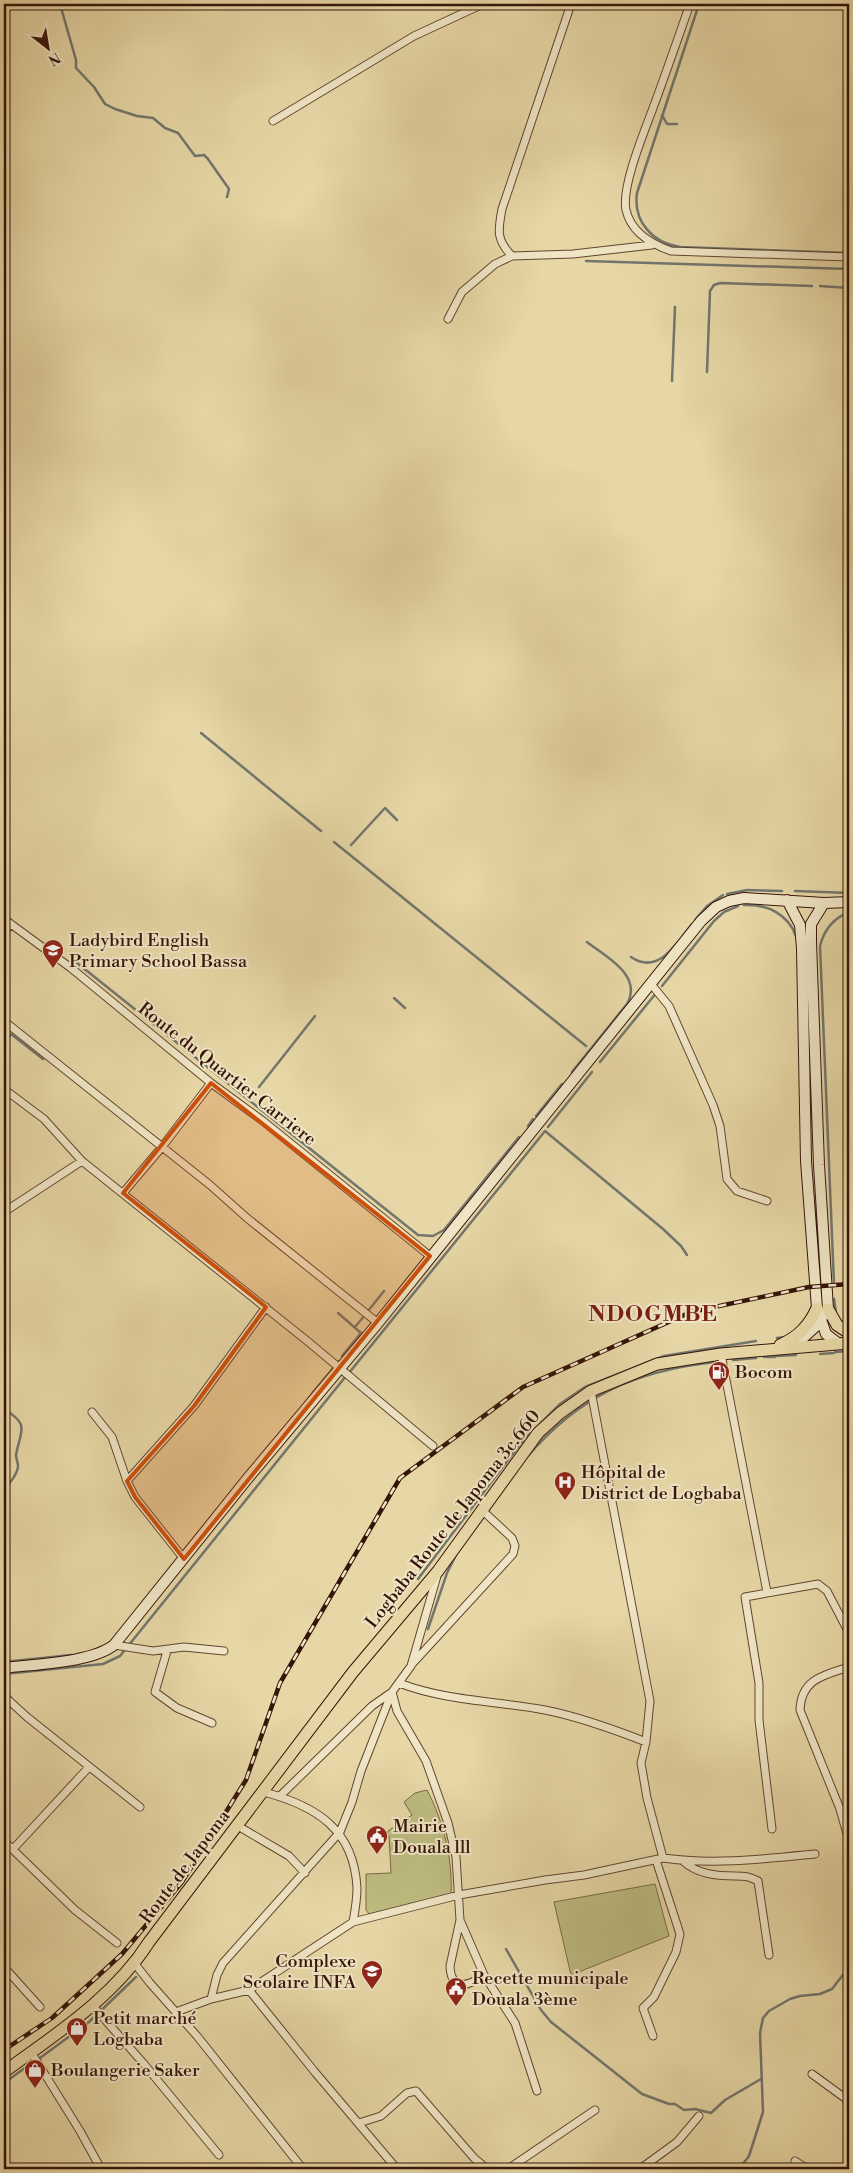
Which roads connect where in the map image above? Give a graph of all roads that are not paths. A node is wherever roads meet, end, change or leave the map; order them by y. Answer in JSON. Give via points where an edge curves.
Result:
{"nodes":[{"id":1,"x":483,"y":4,"type":"edge"},
{"id":2,"x":571,"y":4,"type":"edge"},
{"id":3,"x":690,"y":4,"type":"edge"},
{"id":4,"x":273,"y":120,"type":"dead end"},
{"id":5,"x":652,"y":244,"type":"junction"},
{"id":6,"x":512,"y":256,"type":"junction"},
{"id":7,"x":849,"y":257,"type":"edge"},
{"id":8,"x":448,"y":319,"type":"dead end"},
{"id":9,"x":787,"y":900,"type":"junction"},
{"id":10,"x":849,"y":902,"type":"edge"},
{"id":11,"x":824,"y":903,"type":"junction"},
{"id":12,"x":4,"y":919,"type":"edge"},
{"id":13,"x":11,"y":924,"type":"junction"},
{"id":14,"x":4,"y":931,"type":"edge"},
{"id":15,"x":650,"y":984,"type":"junction"},
{"id":16,"x":4,"y":1021,"type":"edge"},
{"id":17,"x":211,"y":1083,"type":"junction"},
{"id":18,"x":4,"y":1089,"type":"edge"},
{"id":19,"x":162,"y":1147,"type":"junction"},
{"id":20,"x":82,"y":1161,"type":"junction"},
{"id":21,"x":123,"y":1193,"type":"junction"},
{"id":22,"x":767,"y":1201,"type":"dead end"},
{"id":23,"x":4,"y":1212,"type":"edge"},
{"id":24,"x":430,"y":1256,"type":"junction"},
{"id":25,"x":266,"y":1307,"type":"junction"},
{"id":26,"x":822,"y":1309,"type":"junction"},
{"id":27,"x":820,"y":1322,"type":"junction"},
{"id":28,"x":378,"y":1323,"type":"junction"},
{"id":29,"x":849,"y":1333,"type":"edge"},
{"id":30,"x":844,"y":1344,"type":"edge"},
{"id":31,"x":793,"y":1347,"type":"junction"},
{"id":32,"x":770,"y":1349,"type":"junction"},
{"id":33,"x":721,"y":1354,"type":"junction"},
{"id":34,"x":340,"y":1369,"type":"junction"},
{"id":35,"x":591,"y":1391,"type":"junction"},
{"id":36,"x":92,"y":1412,"type":"dead end"},
{"id":37,"x":432,"y":1446,"type":"dead end"},
{"id":38,"x":127,"y":1481,"type":"junction"},
{"id":39,"x":483,"y":1510,"type":"junction"},
{"id":40,"x":184,"y":1559,"type":"junction"},
{"id":41,"x":438,"y":1571,"type":"junction"},
{"id":42,"x":767,"y":1592,"type":"junction"},
{"id":43,"x":849,"y":1634,"type":"edge"},
{"id":44,"x":114,"y":1645,"type":"junction"},
{"id":45,"x":167,"y":1650,"type":"junction"},
{"id":46,"x":224,"y":1651,"type":"dead end"},
{"id":47,"x":411,"y":1666,"type":"junction"},
{"id":48,"x":4,"y":1668,"type":"edge"},
{"id":49,"x":849,"y":1668,"type":"edge"},
{"id":50,"x":399,"y":1683,"type":"junction"},
{"id":51,"x":392,"y":1692,"type":"junction"},
{"id":52,"x":4,"y":1696,"type":"edge"},
{"id":53,"x":212,"y":1723,"type":"dead end"},
{"id":54,"x":646,"y":1742,"type":"junction"},
{"id":55,"x":89,"y":1767,"type":"junction"},
{"id":56,"x":264,"y":1792,"type":"junction"},
{"id":57,"x":280,"y":1796,"type":"junction"},
{"id":58,"x":140,"y":1807,"type":"dead end"},
{"id":59,"x":238,"y":1826,"type":"junction"},
{"id":60,"x":772,"y":1829,"type":"dead end"},
{"id":61,"x":340,"y":1832,"type":"junction"},
{"id":62,"x":848,"y":1834,"type":"dead end"},
{"id":63,"x":4,"y":1841,"type":"edge"},
{"id":64,"x":13,"y":1849,"type":"junction"},
{"id":65,"x":814,"y":1854,"type":"dead end"},
{"id":66,"x":659,"y":1859,"type":"junction"},
{"id":67,"x":684,"y":1861,"type":"junction"},
{"id":68,"x":305,"y":1873,"type":"junction"},
{"id":69,"x":459,"y":1895,"type":"junction"},
{"id":70,"x":460,"y":1920,"type":"junction"},
{"id":71,"x":353,"y":1922,"type":"junction"},
{"id":72,"x":117,"y":1943,"type":"dead end"},
{"id":73,"x":769,"y":1955,"type":"dead end"},
{"id":74,"x":135,"y":1964,"type":"junction"},
{"id":75,"x":4,"y":1967,"type":"edge"},
{"id":76,"x":484,"y":1975,"type":"junction"},
{"id":77,"x":249,"y":1990,"type":"junction"},
{"id":78,"x":210,"y":1999,"type":"junction"},
{"id":79,"x":92,"y":2005,"type":"junction"},
{"id":80,"x":40,"y":2007,"type":"dead end"},
{"id":81,"x":176,"y":2012,"type":"junction"},
{"id":82,"x":653,"y":2036,"type":"dead end"},
{"id":83,"x":31,"y":2052,"type":"junction"},
{"id":84,"x":4,"y":2072,"type":"edge"},
{"id":85,"x":812,"y":2074,"type":"dead end"},
{"id":86,"x":537,"y":2091,"type":"dead end"},
{"id":87,"x":849,"y":2101,"type":"edge"},
{"id":88,"x":595,"y":2110,"type":"dead end"},
{"id":89,"x":699,"y":2116,"type":"dead end"},
{"id":90,"x":359,"y":2123,"type":"junction"},
{"id":91,"x":219,"y":2155,"type":"dead end"},
{"id":92,"x":796,"y":2161,"type":"dead end"},
{"id":93,"x":100,"y":2169,"type":"edge"},
{"id":94,"x":303,"y":2169,"type":"edge"},
{"id":95,"x":397,"y":2169,"type":"edge"},
{"id":96,"x":487,"y":2169,"type":"edge"},
{"id":97,"x":508,"y":2169,"type":"edge"},
{"id":98,"x":640,"y":2169,"type":"edge"},
{"id":99,"x":806,"y":2169,"type":"edge"}],
"edges":[{"from":1,"to":4,"type":"street","via":[[414,36]]},
{"from":2,"to":6,"type":"street","via":[[502,209],[498,229],[502,246]]},
{"from":3,"to":5,"type":"street","via":[[637,154],[625,198],[629,218],[638,232]]},
{"from":5,"to":6,"type":"street","via":[[573,254]]},
{"from":5,"to":7,"type":"street","via":[[671,251]]},
{"from":6,"to":8,"type":"street","via":[[495,264],[462,292]]},
{"from":9,"to":11,"type":"main road"},
{"from":9,"to":15,"type":"main road","via":[[744,898],[716,907],[701,920]]},
{"from":9,"to":26,"type":"main road","via":[[800,925],[802,948],[806,1160]]},
{"from":10,"to":11,"type":"main road"},
{"from":11,"to":26,"type":"main road","via":[[811,924]]},
{"from":12,"to":13,"type":"street","name":"Route du Quartier Carriere"},
{"from":13,"to":14,"type":"street"},
{"from":13,"to":17,"type":"street","name":"Route du Quartier Carriere","via":[[71,968]]},
{"from":15,"to":22,"type":"street","via":[[669,1006],[713,1105],[720,1126],[728,1179],[737,1190]]},
{"from":15,"to":24,"type":"main road"},
{"from":16,"to":19,"type":"street"},
{"from":17,"to":19,"type":"street"},
{"from":17,"to":24,"type":"street","name":"Route du Quartier Carriere"},
{"from":18,"to":20,"type":"street","via":[[44,1119]]},
{"from":19,"to":21,"type":"street"},
{"from":19,"to":28,"type":"street"},
{"from":20,"to":21,"type":"street"},
{"from":20,"to":23,"type":"street"},
{"from":21,"to":25,"type":"street"},
{"from":24,"to":28,"type":"main road"},
{"from":25,"to":34,"type":"street"},
{"from":25,"to":38,"type":"street","via":[[194,1406]]},
{"from":26,"to":27,"type":"main road"},
{"from":26,"to":29,"type":"main road"},
{"from":26,"to":32,"type":"main road","via":[[802,1331]]},
{"from":27,"to":30,"type":"main road","via":[[828,1337]]},
{"from":27,"to":31,"type":"main road"},
{"from":28,"to":34,"type":"main road"},
{"from":30,"to":31,"type":"main road","name":"Logbaba Route de Japoma 3c.660"},
{"from":31,"to":32,"type":"main road","name":"Logbaba Route de Japoma 3c.660"},
{"from":32,"to":33,"type":"main road","name":"Logbaba Route de Japoma 3c.660"},
{"from":33,"to":35,"type":"main road","name":"Logbaba Route de Japoma 3c.660","via":[[657,1364]]},
{"from":33,"to":42,"type":"street"},
{"from":34,"to":37,"type":"street"},
{"from":34,"to":40,"type":"main road"},
{"from":35,"to":39,"type":"main road","name":"Logbaba Route de Japoma 3c.660","via":[[538,1433]]},
{"from":35,"to":54,"type":"street","via":[[650,1701]]},
{"from":36,"to":38,"type":"street","via":[[112,1437]]},
{"from":38,"to":40,"type":"street","via":[[135,1497]]},
{"from":39,"to":41,"type":"main road","name":"Logbaba Route de Japoma 3c.660"},
{"from":39,"to":47,"type":"street","via":[[512,1538],[513,1554]]},
{"from":40,"to":44,"type":"main road"},
{"from":41,"to":47,"type":"street"},
{"from":41,"to":56,"type":"main road","name":"Logbaba Route de Japoma 3c.660","via":[[352,1672]]},
{"from":42,"to":43,"type":"street","via":[[818,1584],[827,1592]]},
{"from":42,"to":60,"type":"street","via":[[746,1597],[759,1683],[759,1720]]},
{"from":44,"to":45,"type":"street"},
{"from":44,"to":48,"type":"main road","via":[[106,1652],[90,1657]]},
{"from":45,"to":46,"type":"street","via":[[196,1647]]},
{"from":45,"to":53,"type":"street","via":[[155,1692],[177,1708]]},
{"from":47,"to":50,"type":"street"},
{"from":49,"to":62,"type":"street","via":[[824,1675],[807,1685],[800,1697],[800,1710]]},
{"from":50,"to":51,"type":"street"},
{"from":50,"to":54,"type":"street","via":[[447,1697],[584,1719]]},
{"from":51,"to":57,"type":"street","via":[[372,1706]]},
{"from":51,"to":61,"type":"street"},
{"from":51,"to":69,"type":"street","via":[[397,1712],[426,1761],[448,1823],[456,1857]]},
{"from":52,"to":55,"type":"street"},
{"from":54,"to":66,"type":"street","via":[[642,1763]]},
{"from":55,"to":58,"type":"street"},
{"from":55,"to":64,"type":"street"},
{"from":56,"to":57,"type":"street"},
{"from":56,"to":59,"type":"main road","name":"Route de Japoma"},
{"from":57,"to":61,"type":"street","via":[[317,1814]]},
{"from":59,"to":68,"type":"street","via":[[289,1856]]},
{"from":59,"to":74,"type":"main road","name":"Route de Japoma"},
{"from":61,"to":68,"type":"street"},
{"from":61,"to":71,"type":"street","via":[[353,1858],[357,1888]]},
{"from":63,"to":64,"type":"street"},
{"from":64,"to":72,"type":"street","via":[[75,1910]]},
{"from":65,"to":67,"type":"street"},
{"from":66,"to":67,"type":"street"},
{"from":66,"to":69,"type":"street"},
{"from":66,"to":82,"type":"street","via":[[680,1934],[676,1952],[654,1997],[643,2008]]},
{"from":67,"to":73,"type":"street","via":[[693,1870],[706,1874],[750,1876],[758,1881]]},
{"from":68,"to":78,"type":"street","via":[[223,1963]]},
{"from":69,"to":70,"type":"street"},
{"from":69,"to":71,"type":"street"},
{"from":70,"to":76,"type":"street"},
{"from":70,"to":76,"type":"street","via":[[450,1974],[460,1984],[467,1985]]},
{"from":71,"to":77,"type":"street"},
{"from":74,"to":79,"type":"main road","name":"Route de Japoma"},
{"from":74,"to":81,"type":"street"},
{"from":75,"to":80,"type":"street"},
{"from":76,"to":86,"type":"street","via":[[515,2023]]},
{"from":77,"to":78,"type":"street"},
{"from":77,"to":90,"type":"street"},
{"from":78,"to":81,"type":"street"},
{"from":79,"to":83,"type":"main road","name":"Route de Japoma"},
{"from":79,"to":91,"type":"street"},
{"from":81,"to":94,"type":"street"},
{"from":83,"to":84,"type":"main road","name":"Route de Japoma"},
{"from":83,"to":93,"type":"street"},
{"from":85,"to":87,"type":"street"},
{"from":88,"to":97,"type":"street"},
{"from":89,"to":98,"type":"street","via":[[677,2142]]},
{"from":90,"to":95,"type":"street"},
{"from":90,"to":96,"type":"street","via":[[381,2116],[407,2093],[416,2091],[468,2152]]},
{"from":92,"to":99,"type":"street"}]}
